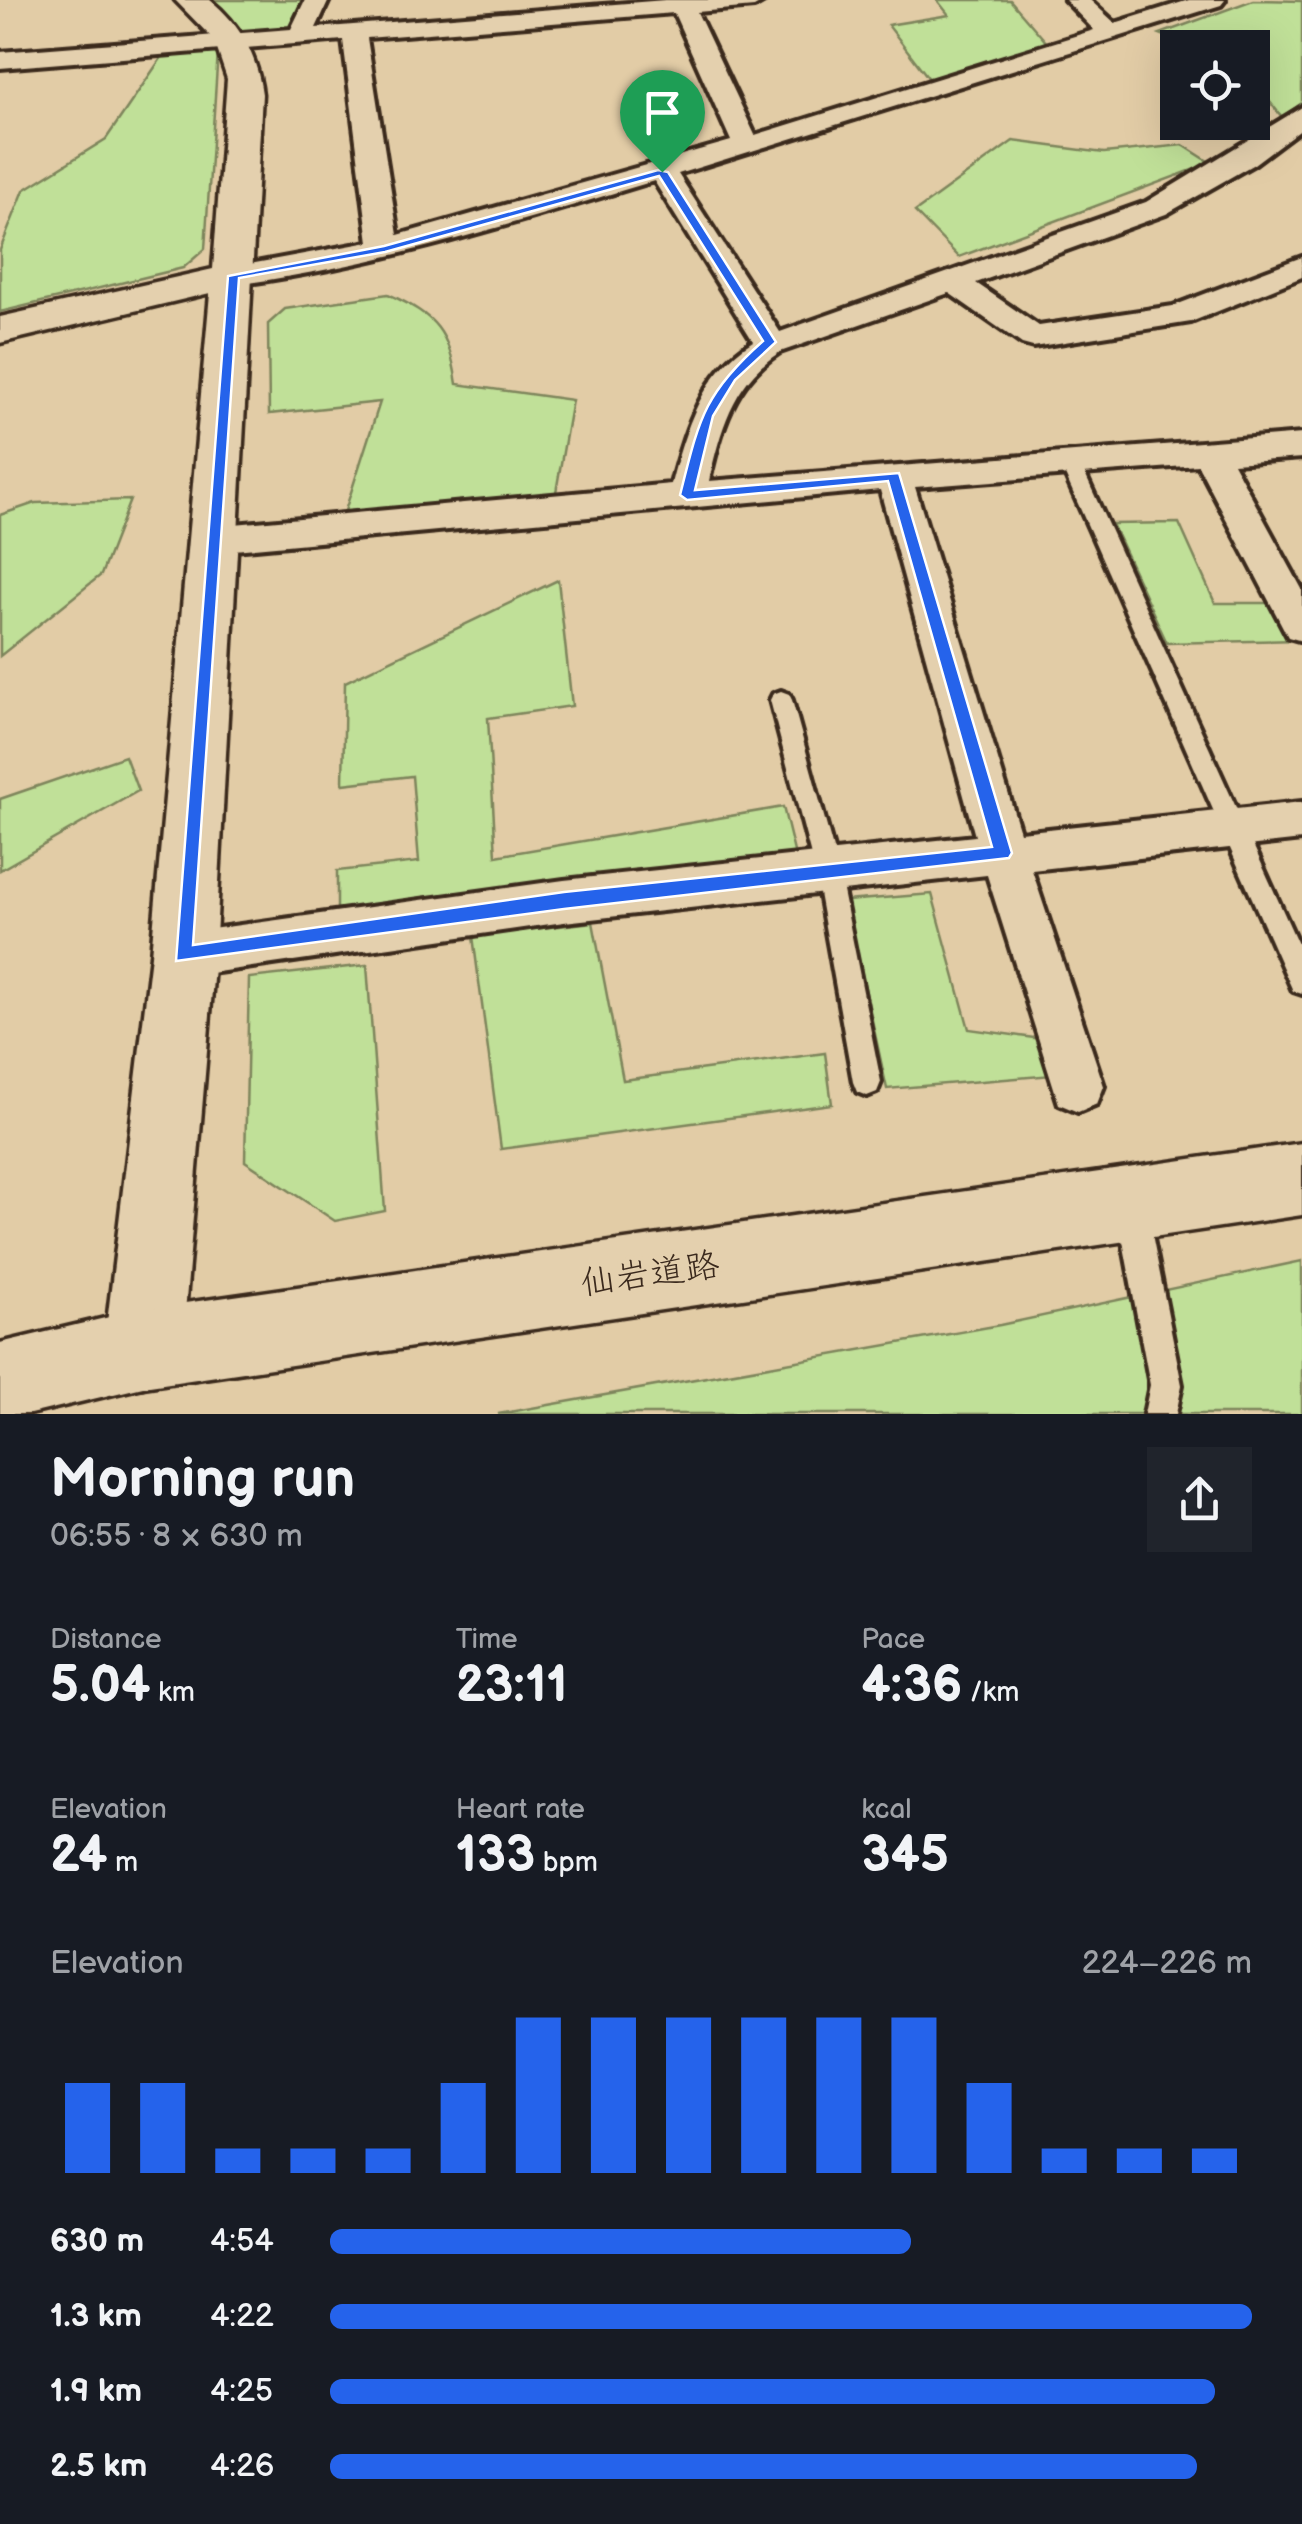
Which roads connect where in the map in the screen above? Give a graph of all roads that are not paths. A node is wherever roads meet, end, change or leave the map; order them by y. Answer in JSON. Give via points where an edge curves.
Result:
{"nodes":[{"id":1,"x":317,"y":0,"type":"edge"},
{"id":2,"x":754,"y":0,"type":"edge"},
{"id":3,"x":1077,"y":0,"type":"edge"},
{"id":4,"x":1213,"y":0,"type":"edge"},
{"id":5,"x":203,"y":3,"type":"edge"},
{"id":6,"x":682,"y":3,"type":"edge"},
{"id":7,"x":503,"y":10,"type":"edge"},
{"id":8,"x":1109,"y":31,"type":"junction"},
{"id":9,"x":354,"y":32,"type":"junction"},
{"id":10,"x":300,"y":37,"type":"junction"},
{"id":11,"x":234,"y":43,"type":"junction"},
{"id":12,"x":0,"y":60,"type":"edge"},
{"id":13,"x":1302,"y":115,"type":"edge"},
{"id":14,"x":746,"y":145,"type":"junction"},
{"id":15,"x":662,"y":172,"type":"junction"},
{"id":16,"x":385,"y":249,"type":"junction"},
{"id":17,"x":1302,"y":266,"type":"edge"},
{"id":18,"x":234,"y":276,"type":"junction"},
{"id":19,"x":951,"y":280,"type":"junction"},
{"id":20,"x":0,"y":330,"type":"edge"},
{"id":21,"x":770,"y":342,"type":"junction"},
{"id":22,"x":1302,"y":446,"type":"edge"},
{"id":23,"x":1209,"y":452,"type":"junction"},
{"id":24,"x":1070,"y":463,"type":"junction"},
{"id":25,"x":894,"y":476,"type":"junction"},
{"id":26,"x":687,"y":495,"type":"junction"},
{"id":27,"x":212,"y":539,"type":"junction"},
{"id":28,"x":1302,"y":626,"type":"edge"},
{"id":29,"x":781,"y":700,"type":"dead end"},
{"id":30,"x":1302,"y":821,"type":"edge"},
{"id":31,"x":1233,"y":828,"type":"junction"},
{"id":32,"x":1003,"y":853,"type":"junction"},
{"id":33,"x":827,"y":871,"type":"junction"},
{"id":34,"x":183,"y":954,"type":"junction"},
{"id":35,"x":1302,"y":982,"type":"edge"},
{"id":36,"x":867,"y":1082,"type":"dead end"},
{"id":37,"x":1078,"y":1086,"type":"dead end"},
{"id":38,"x":1302,"y":1179,"type":"edge"},
{"id":39,"x":1132,"y":1206,"type":"junction"},
{"id":40,"x":143,"y":1348,"type":"junction"},
{"id":41,"x":0,"y":1382,"type":"edge"},
{"id":42,"x":1160,"y":1414,"type":"edge"}],
"edges":[{"from":1,"to":10,"type":"street"},
{"from":2,"to":6,"type":"street"},
{"from":3,"to":8,"type":"street"},
{"from":4,"to":8,"type":"street"},
{"from":5,"to":11,"type":"main road"},
{"from":6,"to":7,"type":"street"},
{"from":6,"to":14,"type":"street"},
{"from":7,"to":9,"type":"street"},
{"from":8,"to":14,"type":"street"},
{"from":9,"to":10,"type":"street"},
{"from":9,"to":16,"type":"street"},
{"from":10,"to":11,"type":"street"},
{"from":11,"to":12,"type":"street"},
{"from":11,"to":18,"type":"main road","via":[[246,94]]},
{"from":13,"to":19,"type":"street","via":[[1244,158],[1156,208]]},
{"from":14,"to":15,"type":"street"},
{"from":15,"to":16,"type":"street"},
{"from":15,"to":21,"type":"street"},
{"from":16,"to":18,"type":"street"},
{"from":17,"to":19,"type":"street","via":[[1180,315],[1033,336]]},
{"from":18,"to":20,"type":"main road"},
{"from":18,"to":27,"type":"main road"},
{"from":19,"to":21,"type":"street"},
{"from":21,"to":26,"type":"street","via":[[730,378],[706,416]]},
{"from":22,"to":23,"type":"street"},
{"from":23,"to":24,"type":"street"},
{"from":23,"to":28,"type":"street"},
{"from":24,"to":25,"type":"street"},
{"from":24,"to":31,"type":"lane"},
{"from":25,"to":26,"type":"street"},
{"from":25,"to":32,"type":"street"},
{"from":26,"to":27,"type":"street"},
{"from":27,"to":34,"type":"main road"},
{"from":29,"to":33,"type":"lane"},
{"from":30,"to":31,"type":"street"},
{"from":31,"to":32,"type":"street"},
{"from":31,"to":35,"type":"lane"},
{"from":32,"to":33,"type":"street"},
{"from":32,"to":37,"type":"street"},
{"from":33,"to":34,"type":"street"},
{"from":33,"to":36,"type":"lane"},
{"from":34,"to":40,"type":"main road"},
{"from":38,"to":39,"type":"main road","name":"仙岩道路"},
{"from":39,"to":40,"type":"main road","name":"仙岩道路"},
{"from":39,"to":42,"type":"lane","via":[[1166,1385]]},
{"from":40,"to":41,"type":"main road","name":"仙岩道路"}]}
